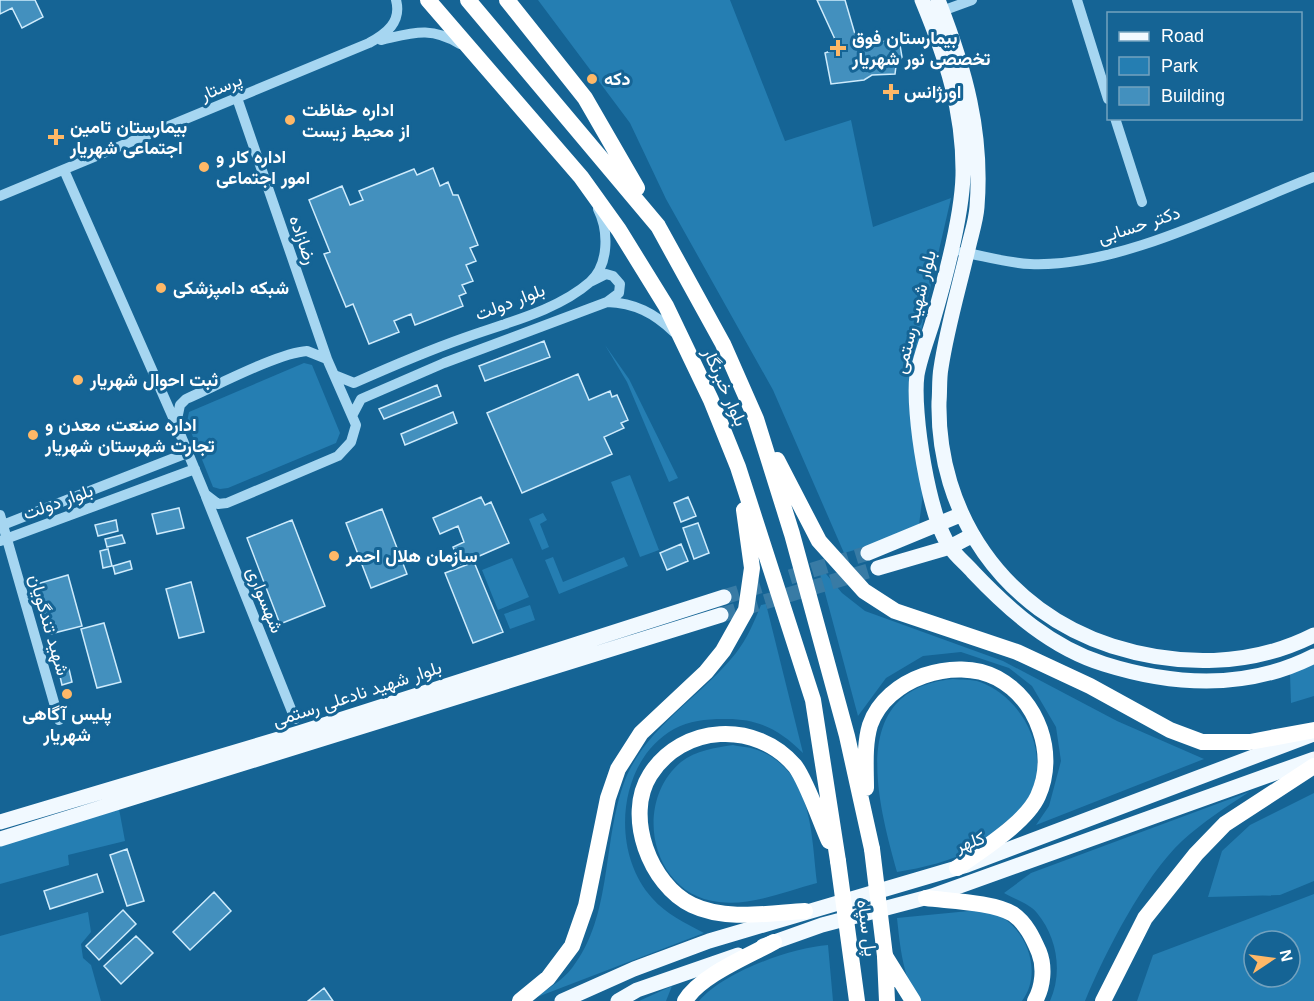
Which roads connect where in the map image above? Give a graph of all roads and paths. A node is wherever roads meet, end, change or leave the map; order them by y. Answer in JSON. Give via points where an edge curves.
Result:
{"nodes":[{"id":1,"x":396,"y":0,"type":"edge"},
{"id":2,"x":428,"y":0,"type":"edge"},
{"id":3,"x":468,"y":0,"type":"edge"},
{"id":4,"x":507,"y":0,"type":"edge"},
{"id":5,"x":514,"y":0,"type":"edge"},
{"id":6,"x":921,"y":0,"type":"edge"},
{"id":7,"x":972,"y":0,"type":"edge"},
{"id":8,"x":1077,"y":0,"type":"edge"},
{"id":9,"x":940,"y":5,"type":"edge"},
{"id":10,"x":536,"y":34,"type":"junction"},
{"id":11,"x":369,"y":43,"type":"junction"},
{"id":12,"x":477,"y":54,"type":"junction"},
{"id":13,"x":1107,"y":96,"type":"edge"},
{"id":14,"x":237,"y":98,"type":"junction"},
{"id":15,"x":1116,"y":120,"type":"edge"},
{"id":16,"x":64,"y":170,"type":"junction"},
{"id":17,"x":581,"y":177,"type":"junction"},
{"id":18,"x":1314,"y":177,"type":"edge"},
{"id":19,"x":0,"y":196,"type":"edge"},
{"id":20,"x":1142,"y":202,"type":"dead end"},
{"id":21,"x":658,"y":226,"type":"junction"},
{"id":22,"x":950,"y":250,"type":"junction"},
{"id":23,"x":967,"y":253,"type":"junction"},
{"id":24,"x":592,"y":280,"type":"junction"},
{"id":25,"x":607,"y":302,"type":"junction"},
{"id":26,"x":683,"y":340,"type":"junction"},
{"id":27,"x":327,"y":359,"type":"junction"},
{"id":28,"x":334,"y":375,"type":"junction"},
{"id":29,"x":352,"y":416,"type":"junction"},
{"id":30,"x":756,"y":419,"type":"junction"},
{"id":31,"x":176,"y":424,"type":"junction"},
{"id":32,"x":187,"y":453,"type":"junction"},
{"id":33,"x":738,"y":467,"type":"junction"},
{"id":34,"x":195,"y":469,"type":"junction"},
{"id":35,"x":205,"y":494,"type":"junction"},
{"id":36,"x":960,"y":515,"type":"junction"},
{"id":37,"x":1,"y":522,"type":"edge"},
{"id":38,"x":938,"y":525,"type":"junction"},
{"id":39,"x":971,"y":536,"type":"junction"},
{"id":40,"x":3,"y":540,"type":"edge"},
{"id":41,"x":950,"y":547,"type":"junction"},
{"id":42,"x":868,"y":553,"type":"tunnel mouth"},
{"id":43,"x":878,"y":568,"type":"tunnel mouth"},
{"id":44,"x":724,"y":597,"type":"tunnel mouth"},
{"id":45,"x":721,"y":615,"type":"tunnel mouth"},
{"id":46,"x":1314,"y":634,"type":"edge"},
{"id":47,"x":1314,"y":656,"type":"edge"},
{"id":48,"x":295,"y":719,"type":"dead end"},
{"id":49,"x":59,"y":720,"type":"dead end"},
{"id":50,"x":1314,"y":730,"type":"edge"},
{"id":51,"x":1314,"y":734,"type":"edge"},
{"id":52,"x":1314,"y":759,"type":"edge"},
{"id":53,"x":1314,"y":766,"type":"edge"},
{"id":54,"x":0,"y":822,"type":"edge"},
{"id":55,"x":0,"y":839,"type":"edge"},
{"id":56,"x":872,"y":849,"type":"junction"},
{"id":57,"x":838,"y":861,"type":"junction"},
{"id":58,"x":957,"y":868,"type":"junction"},
{"id":59,"x":926,"y":898,"type":"junction"},
{"id":60,"x":805,"y":911,"type":"junction"},
{"id":61,"x":774,"y":942,"type":"junction"},
{"id":62,"x":885,"y":956,"type":"junction"},
{"id":63,"x":520,"y":1001,"type":"edge"},
{"id":64,"x":562,"y":1001,"type":"edge"},
{"id":65,"x":618,"y":1001,"type":"edge"},
{"id":66,"x":685,"y":1001,"type":"edge"},
{"id":67,"x":857,"y":1001,"type":"edge"},
{"id":68,"x":887,"y":1001,"type":"edge"},
{"id":69,"x":913,"y":1001,"type":"edge"},
{"id":70,"x":1035,"y":1001,"type":"edge"},
{"id":71,"x":1103,"y":1001,"type":"edge"}],
"edges":[{"from":1,"to":11,"type":"street","name":"پرستار","via":[[396,20],[387,33]]},
{"from":2,"to":12,"type":"highway","name":"بلوار خبرنگار"},
{"from":3,"to":21,"type":"highway","name":"بلوار خبرنگار"},
{"from":4,"to":10,"type":"highway"},
{"from":5,"to":10,"type":"main road"},
{"from":6,"to":22,"type":"main road","name":"بلوار شهید رستمی","via":[[954,89],[963,128],[963,178]]},
{"from":7,"to":9,"type":"street"},
{"from":8,"to":13,"type":"street"},
{"from":9,"to":23,"type":"main road","name":"بلوار شهید رستمی","via":[[970,97],[979,148],[977,209]]},
{"from":10,"to":21,"type":"highway","via":[[585,98]]},
{"from":11,"to":12,"type":"street","via":[[427,31],[447,36]]},
{"from":11,"to":14,"type":"street","name":"پرستار"},
{"from":12,"to":17,"type":"highway","name":"بلوار خبرنگار"},
{"from":14,"to":16,"type":"street","name":"پرستار"},
{"from":14,"to":27,"type":"street","name":"رضازاده"},
{"from":15,"to":20,"type":"street"},
{"from":16,"to":19,"type":"street","name":"پرستار"},
{"from":16,"to":31,"type":"street","name":"شهسواری"},
{"from":17,"to":24,"type":"street","via":[[601,216],[606,237],[604,257]]},
{"from":17,"to":26,"type":"highway","name":"بلوار خبرنگار","via":[[649,276]]},
{"from":18,"to":23,"type":"street","name":"دکتر حسابی","via":[[1124,252],[1030,264]]},
{"from":21,"to":30,"type":"highway","name":"بلوار خبرنگار","via":[[723,344]]},
{"from":22,"to":23,"type":"street","name":"دکتر حسابی"},
{"from":22,"to":38,"type":"main road","name":"بلوار شهید رستمی","via":[[917,376],[917,413]]},
{"from":23,"to":36,"type":"main road","name":"بلوار شهید رستمی","via":[[940,370],[939,425]]},
{"from":24,"to":25,"type":"street","via":[[606,274],[620,284],[619,293]]},
{"from":24,"to":28,"type":"street","name":"بلوار دولت","via":[[545,308],[426,351],[354,383]]},
{"from":25,"to":26,"type":"street","name":"بلوار دولت","via":[[633,305],[657,316]]},
{"from":25,"to":29,"type":"street","name":"بلوار دولت","via":[[444,363],[361,399]]},
{"from":26,"to":33,"type":"highway","name":"بلوار خبرنگار"},
{"from":27,"to":28,"type":"street","name":"رضازاده"},
{"from":27,"to":31,"type":"street","via":[[314,352],[294,353],[186,399],[180,405]]},
{"from":28,"to":29,"type":"street","name":"رضازاده"},
{"from":29,"to":35,"type":"street","via":[[356,425],[352,441],[338,456],[227,503],[218,504]]},
{"from":30,"to":50,"type":"highway","via":[[819,541],[864,591],[895,611],[1017,652],[1170,730],[1202,742],[1250,742]]},
{"from":30,"to":56,"type":"highway","name":"بلوار خبرنگار","via":[[847,736]]},
{"from":31,"to":32,"type":"street","name":"شهسواری"},
{"from":32,"to":34,"type":"street","name":"شهسواری"},
{"from":32,"to":37,"type":"street","name":"بلوار دولت"},
{"from":33,"to":57,"type":"highway","name":"بلوار خبرنگار","via":[[813,700]]},
{"from":33,"to":63,"type":"highway","via":[[752,568],[746,610],[723,651],[641,733],[618,769],[573,946],[548,978]]},
{"from":34,"to":35,"type":"street","name":"شهسواری"},
{"from":34,"to":40,"type":"street","name":"بلوار دولت"},
{"from":35,"to":48,"type":"street","name":"شهسواری"},
{"from":36,"to":38,"type":"main road"},
{"from":36,"to":39,"type":"main road","name":"بلوار شهید رستمی"},
{"from":37,"to":40,"type":"street","name":"شهید تندگویان"},
{"from":38,"to":41,"type":"main road","name":"بلوار شهید رستمی"},
{"from":38,"to":42,"type":"main road"},
{"from":39,"to":41,"type":"main road"},
{"from":39,"to":46,"type":"main road","name":"بلوار شهید رستمی","via":[[1001,576],[1039,610],[1088,638],[1132,652],[1176,660],[1214,661],[1259,654]]},
{"from":40,"to":49,"type":"street","name":"شهید تندگویان"},
{"from":41,"to":43,"type":"main road"},
{"from":41,"to":47,"type":"main road","name":"بلوار شهید رستمی","via":[[1034,629],[1092,660],[1116,668],[1157,678],[1211,682],[1279,670]]},
{"from":44,"to":54,"type":"main road","name":"بلوار شهید نادعلی رستمی","via":[[299,733]]},
{"from":45,"to":55,"type":"main road","name":"بلوار شهید نادعلی رستمی"},
{"from":51,"to":58,"type":"main road","name":"کلهر"},
{"from":52,"to":59,"type":"main road"},
{"from":53,"to":71,"type":"highway","via":[[1238,814],[1196,854],[1145,918]]},
{"from":56,"to":58,"type":"highway","via":[[865,755],[870,724],[887,698],[909,680],[939,672],[973,670],[997,678],[1034,713],[1044,741],[1046,771],[1038,798],[1024,816]]},
{"from":56,"to":62,"type":"highway","name":"پل سپاه","bridge":true},
{"from":57,"to":60,"type":"highway","via":[[795,767],[768,746],[742,735],[708,734],[686,741],[650,776],[642,798],[645,847],[654,869],[672,890],[692,905],[716,912]]},
{"from":57,"to":67,"type":"highway","name":"پل سپاه","bridge":true},
{"from":58,"to":60,"type":"main road","name":"کلهر"},
{"from":59,"to":61,"type":"main road","via":[[822,924]]},
{"from":59,"to":70,"type":"highway","via":[[1012,914],[1032,934],[1042,960],[1041,990]]},
{"from":60,"to":64,"type":"main road","name":"کلهر","via":[[633,969]]},
{"from":61,"to":65,"type":"main road","via":[[637,990]]},
{"from":61,"to":66,"type":"highway","via":[[714,975]]},
{"from":62,"to":68,"type":"highway"},
{"from":62,"to":69,"type":"highway"}]}
